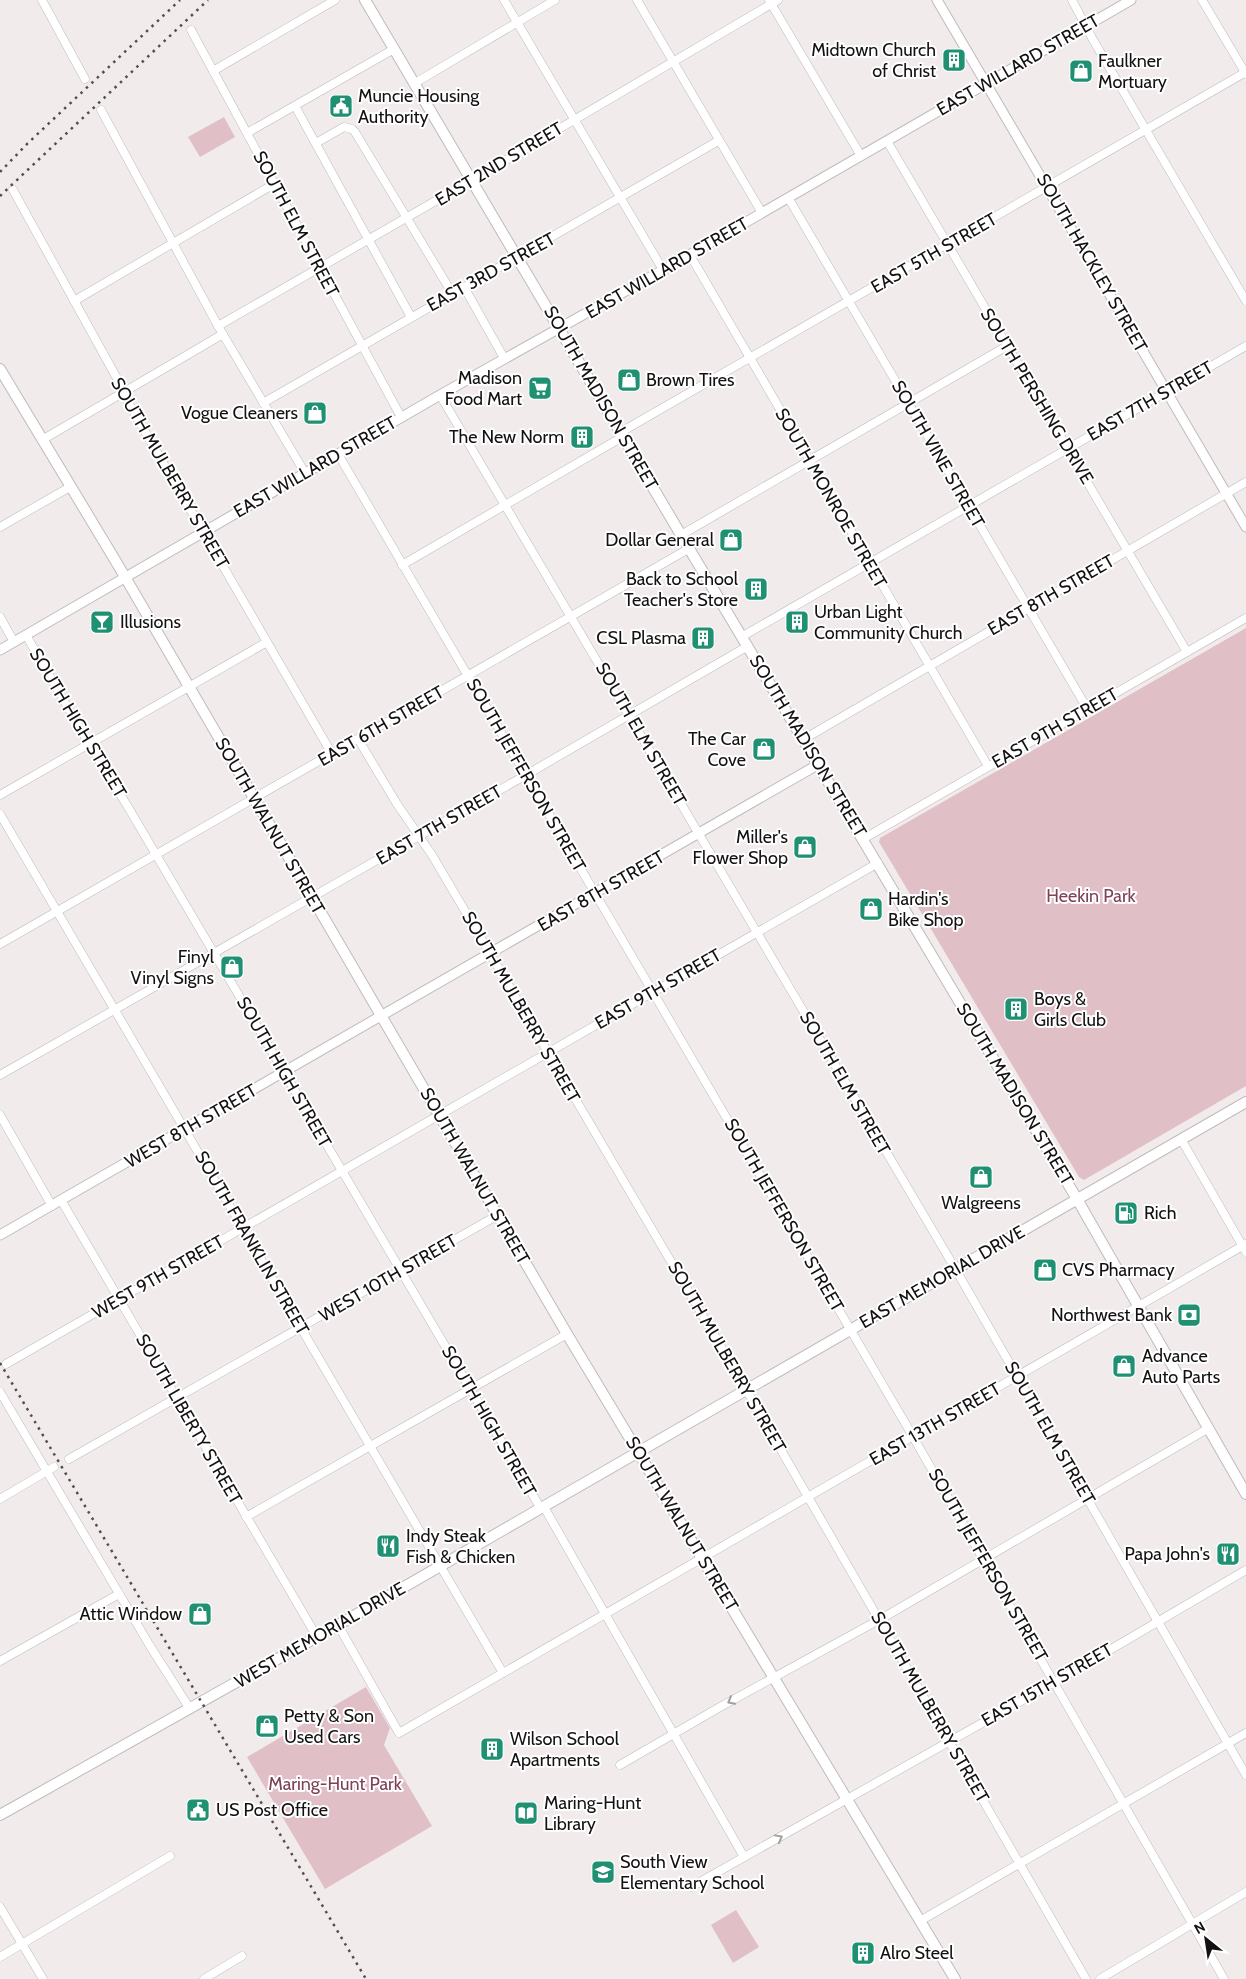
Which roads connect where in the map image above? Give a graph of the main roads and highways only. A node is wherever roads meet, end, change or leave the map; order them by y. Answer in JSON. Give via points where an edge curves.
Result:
{"nodes":[{"id":1,"x":365,"y":0,"type":"edge"},
{"id":2,"x":0,"y":369,"type":"edge"},
{"id":3,"x":1246,"y":1102,"type":"edge"},
{"id":4,"x":1077,"y":1198,"type":"junction"},
{"id":5,"x":638,"y":1452,"type":"junction"},
{"id":6,"x":1246,"y":1494,"type":"edge"},
{"id":7,"x":0,"y":1815,"type":"edge"},
{"id":8,"x":955,"y":1979,"type":"edge"}],
"edges":[{"from":1,"to":4,"type":"main road","name":"SOUTH MADISON STREET"},
{"from":2,"to":5,"type":"main road","name":"SOUTH WALNUT STREET"},
{"from":3,"to":4,"type":"main road","name":"EAST MEMORIAL DRIVE"},
{"from":4,"to":5,"type":"main road","name":"EAST MEMORIAL DRIVE"},
{"from":4,"to":6,"type":"main road","name":"SOUTH MADISON STREET"},
{"from":5,"to":7,"type":"main road","name":"WEST MEMORIAL DRIVE","via":[[317,1638]]},
{"from":5,"to":8,"type":"main road","name":"SOUTH WALNUT STREET"}]}
